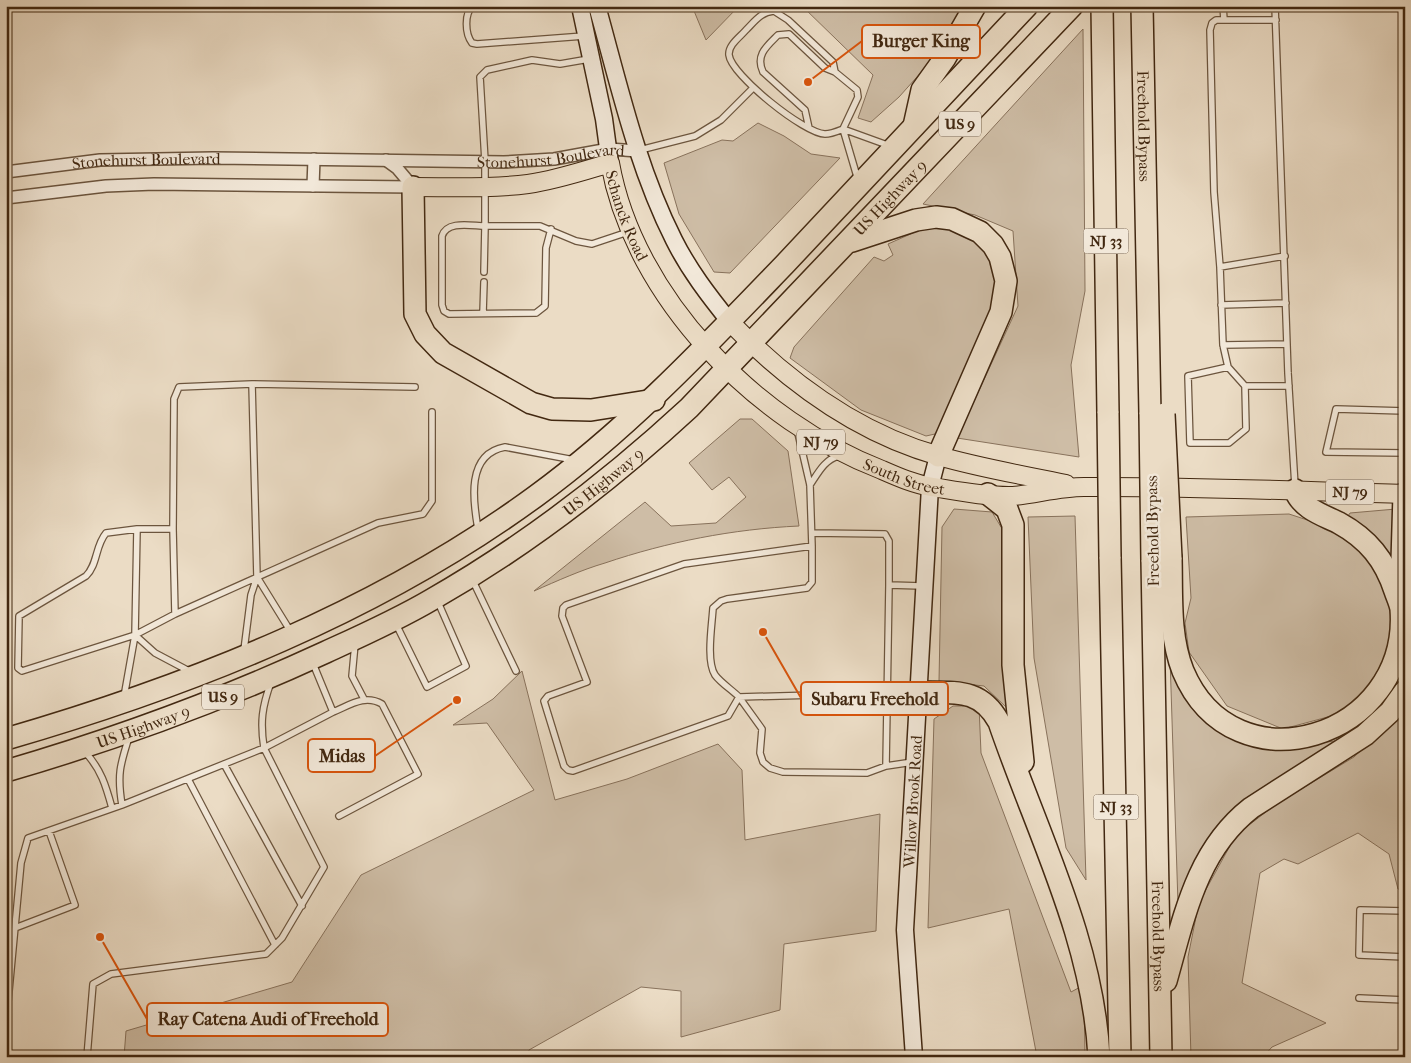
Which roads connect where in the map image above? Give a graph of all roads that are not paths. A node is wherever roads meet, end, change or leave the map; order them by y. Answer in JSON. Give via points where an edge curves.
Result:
{"nodes":[{"id":1,"x":473,"y":6,"type":"edge"},
{"id":2,"x":580,"y":6,"type":"edge"},
{"id":3,"x":597,"y":6,"type":"edge"},
{"id":4,"x":976,"y":6,"type":"edge"},
{"id":5,"x":1028,"y":6,"type":"edge"},
{"id":6,"x":1072,"y":6,"type":"edge"},
{"id":7,"x":1102,"y":6,"type":"edge"},
{"id":8,"x":1223,"y":6,"type":"edge"},
{"id":9,"x":1275,"y":6,"type":"edge"},
{"id":10,"x":1142,"y":16,"type":"edge"},
{"id":11,"x":1224,"y":20,"type":"junction"},
{"id":12,"x":1276,"y":20,"type":"junction"},
{"id":13,"x":586,"y":36,"type":"junction"},
{"id":14,"x":591,"y":59,"type":"junction"},
{"id":15,"x":835,"y":72,"type":"junction"},
{"id":16,"x":752,"y":89,"type":"junction"},
{"id":17,"x":914,"y":126,"type":"junction"},
{"id":18,"x":809,"y":128,"type":"junction"},
{"id":19,"x":844,"y":128,"type":"junction"},
{"id":20,"x":895,"y":147,"type":"junction"},
{"id":21,"x":638,"y":151,"type":"junction"},
{"id":22,"x":609,"y":156,"type":"junction"},
{"id":23,"x":314,"y":159,"type":"junction"},
{"id":24,"x":386,"y":160,"type":"junction"},
{"id":25,"x":485,"y":162,"type":"junction"},
{"id":26,"x":6,"y":172,"type":"edge"},
{"id":27,"x":859,"y":185,"type":"junction"},
{"id":28,"x":314,"y":186,"type":"junction"},
{"id":29,"x":413,"y":186,"type":"junction"},
{"id":30,"x":486,"y":187,"type":"junction"},
{"id":31,"x":6,"y":198,"type":"edge"},
{"id":32,"x":485,"y":226,"type":"junction"},
{"id":33,"x":551,"y":229,"type":"junction"},
{"id":34,"x":630,"y":231,"type":"junction"},
{"id":35,"x":849,"y":242,"type":"junction"},
{"id":36,"x":1285,"y":256,"type":"junction"},
{"id":37,"x":1220,"y":268,"type":"junction"},
{"id":38,"x":484,"y":272,"type":"dead end"},
{"id":39,"x":484,"y":282,"type":"dead end"},
{"id":40,"x":1286,"y":303,"type":"junction"},
{"id":41,"x":1221,"y":305,"type":"junction"},
{"id":42,"x":483,"y":314,"type":"junction"},
{"id":43,"x":730,"y":322,"type":"junction"},
{"id":44,"x":752,"y":344,"type":"junction"},
{"id":45,"x":1287,"y":344,"type":"junction"},
{"id":46,"x":1223,"y":345,"type":"junction"},
{"id":47,"x":706,"y":348,"type":"junction"},
{"id":48,"x":1228,"y":367,"type":"junction"},
{"id":49,"x":727,"y":370,"type":"junction"},
{"id":50,"x":252,"y":384,"type":"junction"},
{"id":51,"x":1245,"y":386,"type":"junction"},
{"id":52,"x":1289,"y":386,"type":"junction"},
{"id":53,"x":415,"y":387,"type":"dead end"},
{"id":54,"x":654,"y":400,"type":"junction"},
{"id":55,"x":1405,"y":411,"type":"edge"},
{"id":56,"x":432,"y":412,"type":"dead end"},
{"id":57,"x":796,"y":426,"type":"junction"},
{"id":58,"x":1405,"y":452,"type":"edge"},
{"id":59,"x":846,"y":455,"type":"junction"},
{"id":60,"x":938,"y":456,"type":"junction"},
{"id":61,"x":581,"y":462,"type":"junction"},
{"id":62,"x":810,"y":485,"type":"junction"},
{"id":63,"x":930,"y":486,"type":"junction"},
{"id":64,"x":1081,"y":487,"type":"junction"},
{"id":65,"x":1296,"y":490,"type":"junction"},
{"id":66,"x":988,"y":494,"type":"junction"},
{"id":67,"x":1404,"y":494,"type":"edge"},
{"id":68,"x":173,"y":528,"type":"junction"},
{"id":69,"x":137,"y":529,"type":"junction"},
{"id":70,"x":812,"y":533,"type":"junction"},
{"id":71,"x":479,"y":535,"type":"junction"},
{"id":72,"x":812,"y":546,"type":"junction"},
{"id":73,"x":1161,"y":559,"type":"junction"},
{"id":74,"x":471,"y":576,"type":"junction"},
{"id":75,"x":257,"y":577,"type":"junction"},
{"id":76,"x":889,"y":585,"type":"junction"},
{"id":77,"x":924,"y":586,"type":"junction"},
{"id":78,"x":436,"y":598,"type":"junction"},
{"id":79,"x":1401,"y":608,"type":"junction"},
{"id":80,"x":175,"y":614,"type":"junction"},
{"id":81,"x":394,"y":620,"type":"junction"},
{"id":82,"x":135,"y":635,"type":"junction"},
{"id":83,"x":292,"y":635,"type":"junction"},
{"id":84,"x":356,"y":638,"type":"junction"},
{"id":85,"x":244,"y":655,"type":"junction"},
{"id":86,"x":311,"y":659,"type":"junction"},
{"id":87,"x":516,"y":671,"type":"dead end"},
{"id":88,"x":196,"y":674,"type":"junction"},
{"id":89,"x":273,"y":677,"type":"junction"},
{"id":90,"x":888,"y":685,"type":"junction"},
{"id":91,"x":919,"y":689,"type":"junction"},
{"id":92,"x":1405,"y":691,"type":"edge"},
{"id":93,"x":888,"y":693,"type":"junction"},
{"id":94,"x":739,"y":697,"type":"junction"},
{"id":95,"x":364,"y":699,"type":"junction"},
{"id":96,"x":123,"y":702,"type":"junction"},
{"id":97,"x":333,"y":712,"type":"junction"},
{"id":98,"x":131,"y":732,"type":"junction"},
{"id":99,"x":6,"y":739,"type":"edge"},
{"id":100,"x":264,"y":748,"type":"junction"},
{"id":101,"x":82,"y":749,"type":"junction"},
{"id":102,"x":915,"y":762,"type":"junction"},
{"id":103,"x":224,"y":764,"type":"junction"},
{"id":104,"x":886,"y":766,"type":"junction"},
{"id":105,"x":6,"y":771,"type":"edge"},
{"id":106,"x":188,"y":779,"type":"junction"},
{"id":107,"x":122,"y":805,"type":"junction"},
{"id":108,"x":112,"y":808,"type":"junction"},
{"id":109,"x":1032,"y":808,"type":"junction"},
{"id":110,"x":339,"y":816,"type":"dead end"},
{"id":111,"x":49,"y":831,"type":"junction"},
{"id":112,"x":302,"y":906,"type":"junction"},
{"id":113,"x":1405,"y":912,"type":"edge"},
{"id":114,"x":15,"y":928,"type":"junction"},
{"id":115,"x":275,"y":945,"type":"junction"},
{"id":116,"x":1405,"y":956,"type":"edge"},
{"id":117,"x":1359,"y":998,"type":"dead end"},
{"id":118,"x":1405,"y":1000,"type":"edge"},
{"id":119,"x":1160,"y":1001,"type":"junction"},
{"id":120,"x":6,"y":1023,"type":"edge"},
{"id":121,"x":87,"y":1057,"type":"edge"},
{"id":122,"x":914,"y":1057,"type":"edge"},
{"id":123,"x":1099,"y":1057,"type":"edge"},
{"id":124,"x":1120,"y":1057,"type":"edge"},
{"id":125,"x":1161,"y":1057,"type":"edge"}],
"edges":[{"from":1,"to":13,"type":"lane","via":[[467,15],[468,36],[472,43]]},
{"from":2,"to":13,"type":"street","name":"Schanck Road"},
{"from":3,"to":21,"type":"street","name":"Schanck Road"},
{"from":4,"to":17,"type":"highway","via":[[922,90]]},
{"from":5,"to":17,"type":"highway","name":"US Highway 9","number":"US 9"},
{"from":6,"to":35,"type":"highway","name":"US Highway 9","number":"US 9"},
{"from":7,"to":124,"type":"highway","number":"NJ 33","bridge":true},
{"from":8,"to":11,"type":"lane"},
{"from":9,"to":12,"type":"lane"},
{"from":10,"to":73,"type":"highway","name":"Freehold Bypass","number":"NJ 33","bridge":true,"via":[[1147,263],[1157,414]]},
{"from":11,"to":12,"type":"lane"},
{"from":11,"to":37,"type":"lane","via":[[1212,23],[1210,30],[1214,192]]},
{"from":12,"to":36,"type":"lane"},
{"from":13,"to":14,"type":"street","name":"Schanck Road"},
{"from":14,"to":22,"type":"street","name":"Schanck Road"},
{"from":14,"to":25,"type":"lane","via":[[560,64],[532,60],[483,72],[479,81]]},
{"from":15,"to":16,"type":"lane","via":[[833,62],[788,20],[774,11],[765,12],[731,47],[729,55]]},
{"from":15,"to":18,"type":"lane","via":[[825,68],[788,34],[778,36],[761,56],[763,72],[805,110]]},
{"from":15,"to":19,"type":"lane","via":[[857,90],[858,98]]},
{"from":16,"to":18,"type":"lane"},
{"from":16,"to":21,"type":"lane","via":[[721,120],[695,136]]},
{"from":17,"to":20,"type":"highway","name":"US Highway 9","number":"US 9"},
{"from":18,"to":19,"type":"lane","via":[[824,134]]},
{"from":19,"to":20,"type":"lane"},
{"from":19,"to":27,"type":"lane"},
{"from":20,"to":27,"type":"highway","name":"US Highway 9","number":"US 9"},
{"from":21,"to":22,"type":"street","name":"Stonehurst Boulevard"},
{"from":21,"to":43,"type":"street","name":"Schanck Road","via":[[657,206],[674,242]]},
{"from":22,"to":25,"type":"street","name":"Stonehurst Boulevard"},
{"from":22,"to":30,"type":"main road","name":"Stonehurst Boulevard","via":[[552,180]]},
{"from":22,"to":34,"type":"main road","name":"Schanck Road"},
{"from":23,"to":24,"type":"street","name":"Stonehurst Boulevard"},
{"from":23,"to":26,"type":"street","name":"Stonehurst Boulevard","via":[[100,160]]},
{"from":23,"to":28,"type":"street"},
{"from":24,"to":25,"type":"street","name":"Stonehurst Boulevard"},
{"from":24,"to":29,"type":"street"},
{"from":25,"to":30,"type":"lane"},
{"from":27,"to":43,"type":"highway","name":"US Highway 9","number":"US 9"},
{"from":28,"to":29,"type":"street","name":"Stonehurst Boulevard"},
{"from":28,"to":31,"type":"street","name":"Stonehurst Boulevard","via":[[154,184],[106,186]]},
{"from":29,"to":30,"type":"main road","name":"Stonehurst Boulevard"},
{"from":29,"to":54,"type":"highway","via":[[415,314],[425,334],[443,353],[531,403],[552,409],[591,410]]},
{"from":30,"to":32,"type":"lane"},
{"from":32,"to":33,"type":"lane"},
{"from":32,"to":38,"type":"lane"},
{"from":32,"to":42,"type":"lane","via":[[450,226],[442,236],[443,309],[450,314]]},
{"from":33,"to":34,"type":"lane","via":[[576,241],[592,244]]},
{"from":33,"to":42,"type":"lane","via":[[546,248],[545,306],[536,313]]},
{"from":34,"to":47,"type":"main road","name":"Schanck Road","via":[[653,274]]},
{"from":35,"to":44,"type":"highway","name":"US Highway 9","number":"US 9"},
{"from":35,"to":60,"type":"highway","via":[[916,220],[936,217],[952,219],[980,232],[1000,257],[1006,281],[1001,312]]},
{"from":36,"to":37,"type":"lane"},
{"from":36,"to":40,"type":"lane"},
{"from":37,"to":41,"type":"lane"},
{"from":39,"to":42,"type":"lane"},
{"from":40,"to":41,"type":"lane"},
{"from":40,"to":45,"type":"lane"},
{"from":41,"to":46,"type":"lane"},
{"from":43,"to":44,"type":"main road","name":"South Street","number":"NJ 79"},
{"from":43,"to":47,"type":"highway","name":"US Highway 9","number":"US 9"},
{"from":44,"to":49,"type":"highway","name":"US Highway 9","number":"US 9"},
{"from":44,"to":60,"type":"main road","name":"South Street","number":"NJ 79","via":[[781,372],[829,406],[875,431]]},
{"from":45,"to":46,"type":"lane"},
{"from":45,"to":52,"type":"lane"},
{"from":46,"to":48,"type":"lane"},
{"from":47,"to":49,"type":"main road","name":"South Street","number":"NJ 79"},
{"from":47,"to":54,"type":"highway","name":"US Highway 9","number":"US 9"},
{"from":48,"to":51,"type":"lane"},
{"from":48,"to":51,"type":"lane","via":[[1188,376],[1190,443],[1229,443],[1246,430]]},
{"from":49,"to":57,"type":"main road","name":"South Street","number":"NJ 79"},
{"from":49,"to":74,"type":"highway","name":"US Highway 9","number":"US 9","via":[[638,454],[531,537]]},
{"from":50,"to":53,"type":"lane"},
{"from":50,"to":68,"type":"lane","via":[[184,385],[176,390]]},
{"from":50,"to":75,"type":"lane"},
{"from":51,"to":52,"type":"lane"},
{"from":52,"to":65,"type":"lane"},
{"from":54,"to":61,"type":"highway","name":"US Highway 9","number":"US 9"},
{"from":55,"to":58,"type":"lane","via":[[1336,409],[1326,452]]},
{"from":56,"to":75,"type":"lane","via":[[432,500],[423,514],[378,523]]},
{"from":57,"to":59,"type":"main road","name":"South Street","number":"NJ 79"},
{"from":57,"to":62,"type":"lane"},
{"from":59,"to":62,"type":"lane","via":[[831,459]]},
{"from":59,"to":63,"type":"main road","name":"South Street","number":"NJ 79"},
{"from":60,"to":63,"type":"street","name":"Willow Brook Road"},
{"from":60,"to":64,"type":"main road","name":"South Street","number":"NJ 79"},
{"from":61,"to":71,"type":"highway","name":"US Highway 9","number":"US 9"},
{"from":61,"to":71,"type":"lane","via":[[505,447],[487,455],[477,471],[472,493]]},
{"from":62,"to":70,"type":"lane"},
{"from":63,"to":66,"type":"main road","name":"South Street","number":"NJ 79"},
{"from":63,"to":77,"type":"street","name":"Willow Brook Road"},
{"from":64,"to":65,"type":"main road","name":"South Street","number":"NJ 79"},
{"from":64,"to":66,"type":"main road","name":"South Street","number":"NJ 79","via":[[1012,496]]},
{"from":65,"to":67,"type":"main road","name":"South Street","number":"NJ 79"},
{"from":65,"to":79,"type":"highway","via":[[1303,504],[1352,531],[1370,545],[1385,564]]},
{"from":66,"to":109,"type":"highway","via":[[1007,509],[1013,525],[1015,694]]},
{"from":67,"to":79,"type":"highway"},
{"from":68,"to":69,"type":"lane"},
{"from":68,"to":80,"type":"lane"},
{"from":69,"to":82,"type":"lane"},
{"from":69,"to":82,"type":"lane","via":[[106,533],[100,540],[93,569],[86,576],[19,616],[18,668],[22,671]]},
{"from":70,"to":72,"type":"lane"},
{"from":70,"to":76,"type":"lane","via":[[884,534],[889,541]]},
{"from":71,"to":83,"type":"highway","name":"US Highway 9","number":"US 9","via":[[397,584]]},
{"from":72,"to":94,"type":"lane","via":[[812,582],[807,588],[727,599],[713,608],[713,671]]},
{"from":72,"to":94,"type":"lane","via":[[684,564],[566,605],[562,610],[587,682],[548,696],[544,701],[568,770],[728,716]]},
{"from":73,"to":79,"type":"highway","via":[[1177,646],[1194,690],[1215,714],[1246,732],[1269,738],[1311,737],[1337,727],[1362,710],[1380,690],[1394,662],[1399,644]]},
{"from":73,"to":119,"type":"highway","name":"Freehold Bypass","number":"NJ 33"},
{"from":74,"to":78,"type":"highway","name":"US Highway 9","number":"US 9"},
{"from":74,"to":87,"type":"lane"},
{"from":75,"to":80,"type":"lane"},
{"from":75,"to":83,"type":"lane"},
{"from":75,"to":85,"type":"lane","via":[[251,595]]},
{"from":76,"to":77,"type":"lane"},
{"from":76,"to":90,"type":"lane"},
{"from":77,"to":91,"type":"street","name":"Willow Brook Road"},
{"from":78,"to":81,"type":"highway","name":"US Highway 9","number":"US 9"},
{"from":78,"to":81,"type":"lane","via":[[466,666],[427,687]]},
{"from":80,"to":82,"type":"lane"},
{"from":81,"to":84,"type":"highway","name":"US Highway 9","number":"US 9"},
{"from":82,"to":88,"type":"lane","via":[[155,653]]},
{"from":82,"to":96,"type":"lane"},
{"from":83,"to":85,"type":"highway","name":"US Highway 9","number":"US 9"},
{"from":84,"to":86,"type":"highway","name":"US Highway 9","number":"US 9"},
{"from":84,"to":95,"type":"lane","via":[[352,676]]},
{"from":85,"to":88,"type":"highway","name":"US Highway 9","number":"US 9"},
{"from":86,"to":89,"type":"highway","name":"US Highway 9","number":"US 9"},
{"from":86,"to":97,"type":"lane"},
{"from":88,"to":96,"type":"highway","name":"US Highway 9","number":"US 9"},
{"from":89,"to":98,"type":"highway","name":"US Highway 9","number":"US 9"},
{"from":89,"to":100,"type":"lane","via":[[262,706]]},
{"from":90,"to":91,"type":"lane"},
{"from":90,"to":93,"type":"lane"},
{"from":91,"to":102,"type":"street","name":"Willow Brook Road"},
{"from":91,"to":109,"type":"highway","via":[[966,694],[990,706]]},
{"from":92,"to":119,"type":"highway","via":[[1378,724],[1251,808],[1220,839],[1193,890]]},
{"from":93,"to":94,"type":"lane"},
{"from":93,"to":104,"type":"lane"},
{"from":94,"to":104,"type":"lane","via":[[762,729],[760,753],[770,768],[782,772],[867,773]]},
{"from":95,"to":97,"type":"lane"},
{"from":95,"to":110,"type":"lane","via":[[374,699],[382,704],[418,774]]},
{"from":96,"to":99,"type":"highway","name":"US Highway 9","number":"US 9"},
{"from":97,"to":100,"type":"lane"},
{"from":98,"to":101,"type":"highway","name":"US Highway 9","number":"US 9"},
{"from":98,"to":107,"type":"lane","via":[[119,770]]},
{"from":100,"to":103,"type":"lane"},
{"from":100,"to":112,"type":"lane","via":[[324,868]]},
{"from":101,"to":105,"type":"highway","name":"US Highway 9","number":"US 9"},
{"from":101,"to":108,"type":"lane","via":[[97,765]]},
{"from":102,"to":104,"type":"lane"},
{"from":102,"to":122,"type":"street","name":"Willow Brook Road","via":[[906,930]]},
{"from":103,"to":106,"type":"lane"},
{"from":103,"to":112,"type":"lane"},
{"from":106,"to":107,"type":"lane"},
{"from":106,"to":115,"type":"lane"},
{"from":107,"to":108,"type":"lane"},
{"from":108,"to":111,"type":"lane"},
{"from":109,"to":123,"type":"highway","via":[[1087,971],[1094,1000]]},
{"from":111,"to":114,"type":"lane","via":[[28,838],[20,864]]},
{"from":111,"to":114,"type":"lane","via":[[75,905]]},
{"from":112,"to":115,"type":"lane"},
{"from":113,"to":116,"type":"lane","via":[[1360,910],[1359,955]]},
{"from":114,"to":120,"type":"lane"},
{"from":115,"to":121,"type":"lane","via":[[266,954],[112,974],[93,984]]},
{"from":117,"to":118,"type":"lane"},
{"from":119,"to":125,"type":"highway","name":"Freehold Bypass","number":"NJ 33"}]}
